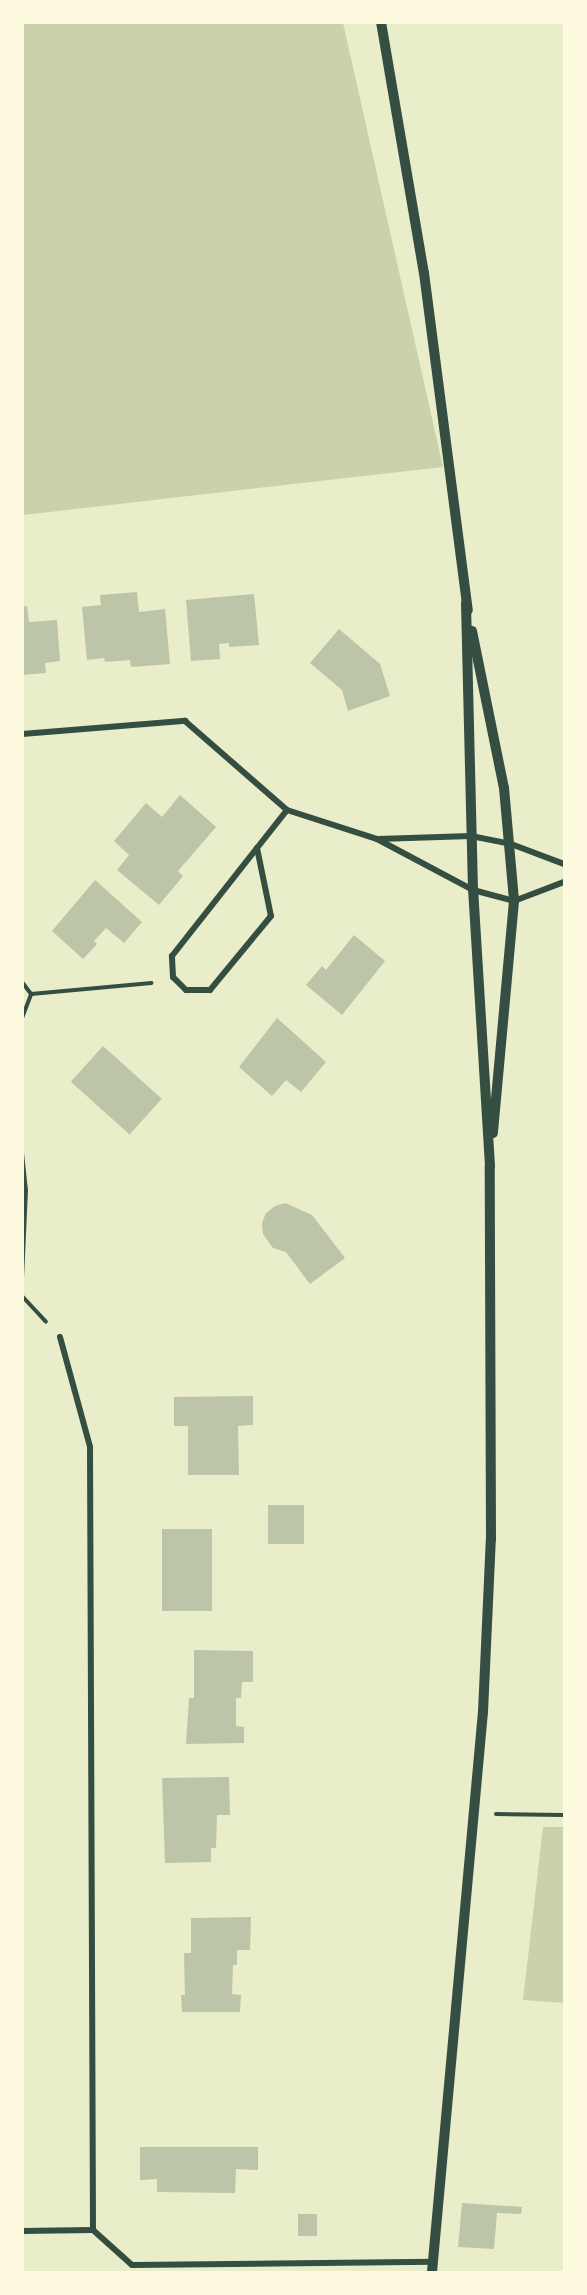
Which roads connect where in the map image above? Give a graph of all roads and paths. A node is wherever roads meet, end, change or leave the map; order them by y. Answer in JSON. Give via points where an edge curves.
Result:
{"nodes":[{"id":1,"x":381,"y":22,"type":"edge"},
{"id":2,"x":466,"y":603,"type":"junction"},
{"id":3,"x":22,"y":734,"type":"edge"},
{"id":4,"x":287,"y":810,"type":"junction"},
{"id":5,"x":471,"y":836,"type":"junction"},
{"id":6,"x":377,"y":839,"type":"junction"},
{"id":7,"x":511,"y":844,"type":"junction"},
{"id":8,"x":257,"y":848,"type":"junction"},
{"id":9,"x":564,"y":864,"type":"edge"},
{"id":10,"x":564,"y":882,"type":"edge"},
{"id":11,"x":473,"y":890,"type":"junction"},
{"id":12,"x":514,"y":901,"type":"junction"},
{"id":13,"x":173,"y":977,"type":"junction"},
{"id":14,"x":22,"y":982,"type":"edge"},
{"id":15,"x":31,"y":994,"type":"junction"},
{"id":16,"x":22,"y":1018,"type":"edge"},
{"id":17,"x":22,"y":1153,"type":"edge"},
{"id":18,"x":490,"y":1166,"type":"junction"},
{"id":19,"x":22,"y":1276,"type":"edge"},
{"id":20,"x":22,"y":1296,"type":"edge"},
{"id":21,"x":60,"y":1337,"type":"joint"},
{"id":22,"x":474,"y":1813,"type":"junction"},
{"id":23,"x":564,"y":1815,"type":"edge"},
{"id":24,"x":93,"y":2230,"type":"junction"},
{"id":25,"x":22,"y":2231,"type":"edge"},
{"id":26,"x":432,"y":2267,"type":"edge"}],
"edges":[{"from":1,"to":2,"type":"street","via":[[424,273]]},
{"from":2,"to":5,"type":"street"},
{"from":2,"to":7,"type":"street","via":[[504,788]]},
{"from":3,"to":4,"type":"street","via":[[185,721]]},
{"from":4,"to":6,"type":"street"},
{"from":4,"to":8,"type":"street"},
{"from":5,"to":6,"type":"street"},
{"from":5,"to":7,"type":"street"},
{"from":5,"to":11,"type":"street"},
{"from":6,"to":11,"type":"street"},
{"from":7,"to":9,"type":"street"},
{"from":7,"to":12,"type":"street"},
{"from":8,"to":13,"type":"street","via":[[172,956]]},
{"from":8,"to":13,"type":"street","via":[[270,916],[210,990],[186,990]]},
{"from":10,"to":12,"type":"street"},
{"from":11,"to":12,"type":"street"},
{"from":11,"to":18,"type":"street"},
{"from":12,"to":18,"type":"street"},
{"from":13,"to":15,"type":"path","via":[[152,983]]},
{"from":14,"to":15,"type":"path"},
{"from":15,"to":16,"type":"path"},
{"from":17,"to":19,"type":"path","via":[[26,1190]]},
{"from":18,"to":22,"type":"street","via":[[489,1627]]},
{"from":20,"to":21,"type":"path"},
{"from":21,"to":24,"type":"street","via":[[90,1447]]},
{"from":22,"to":23,"type":"path"},
{"from":22,"to":26,"type":"street"},
{"from":24,"to":25,"type":"street"},
{"from":24,"to":26,"type":"street","via":[[132,2265]]}]}
